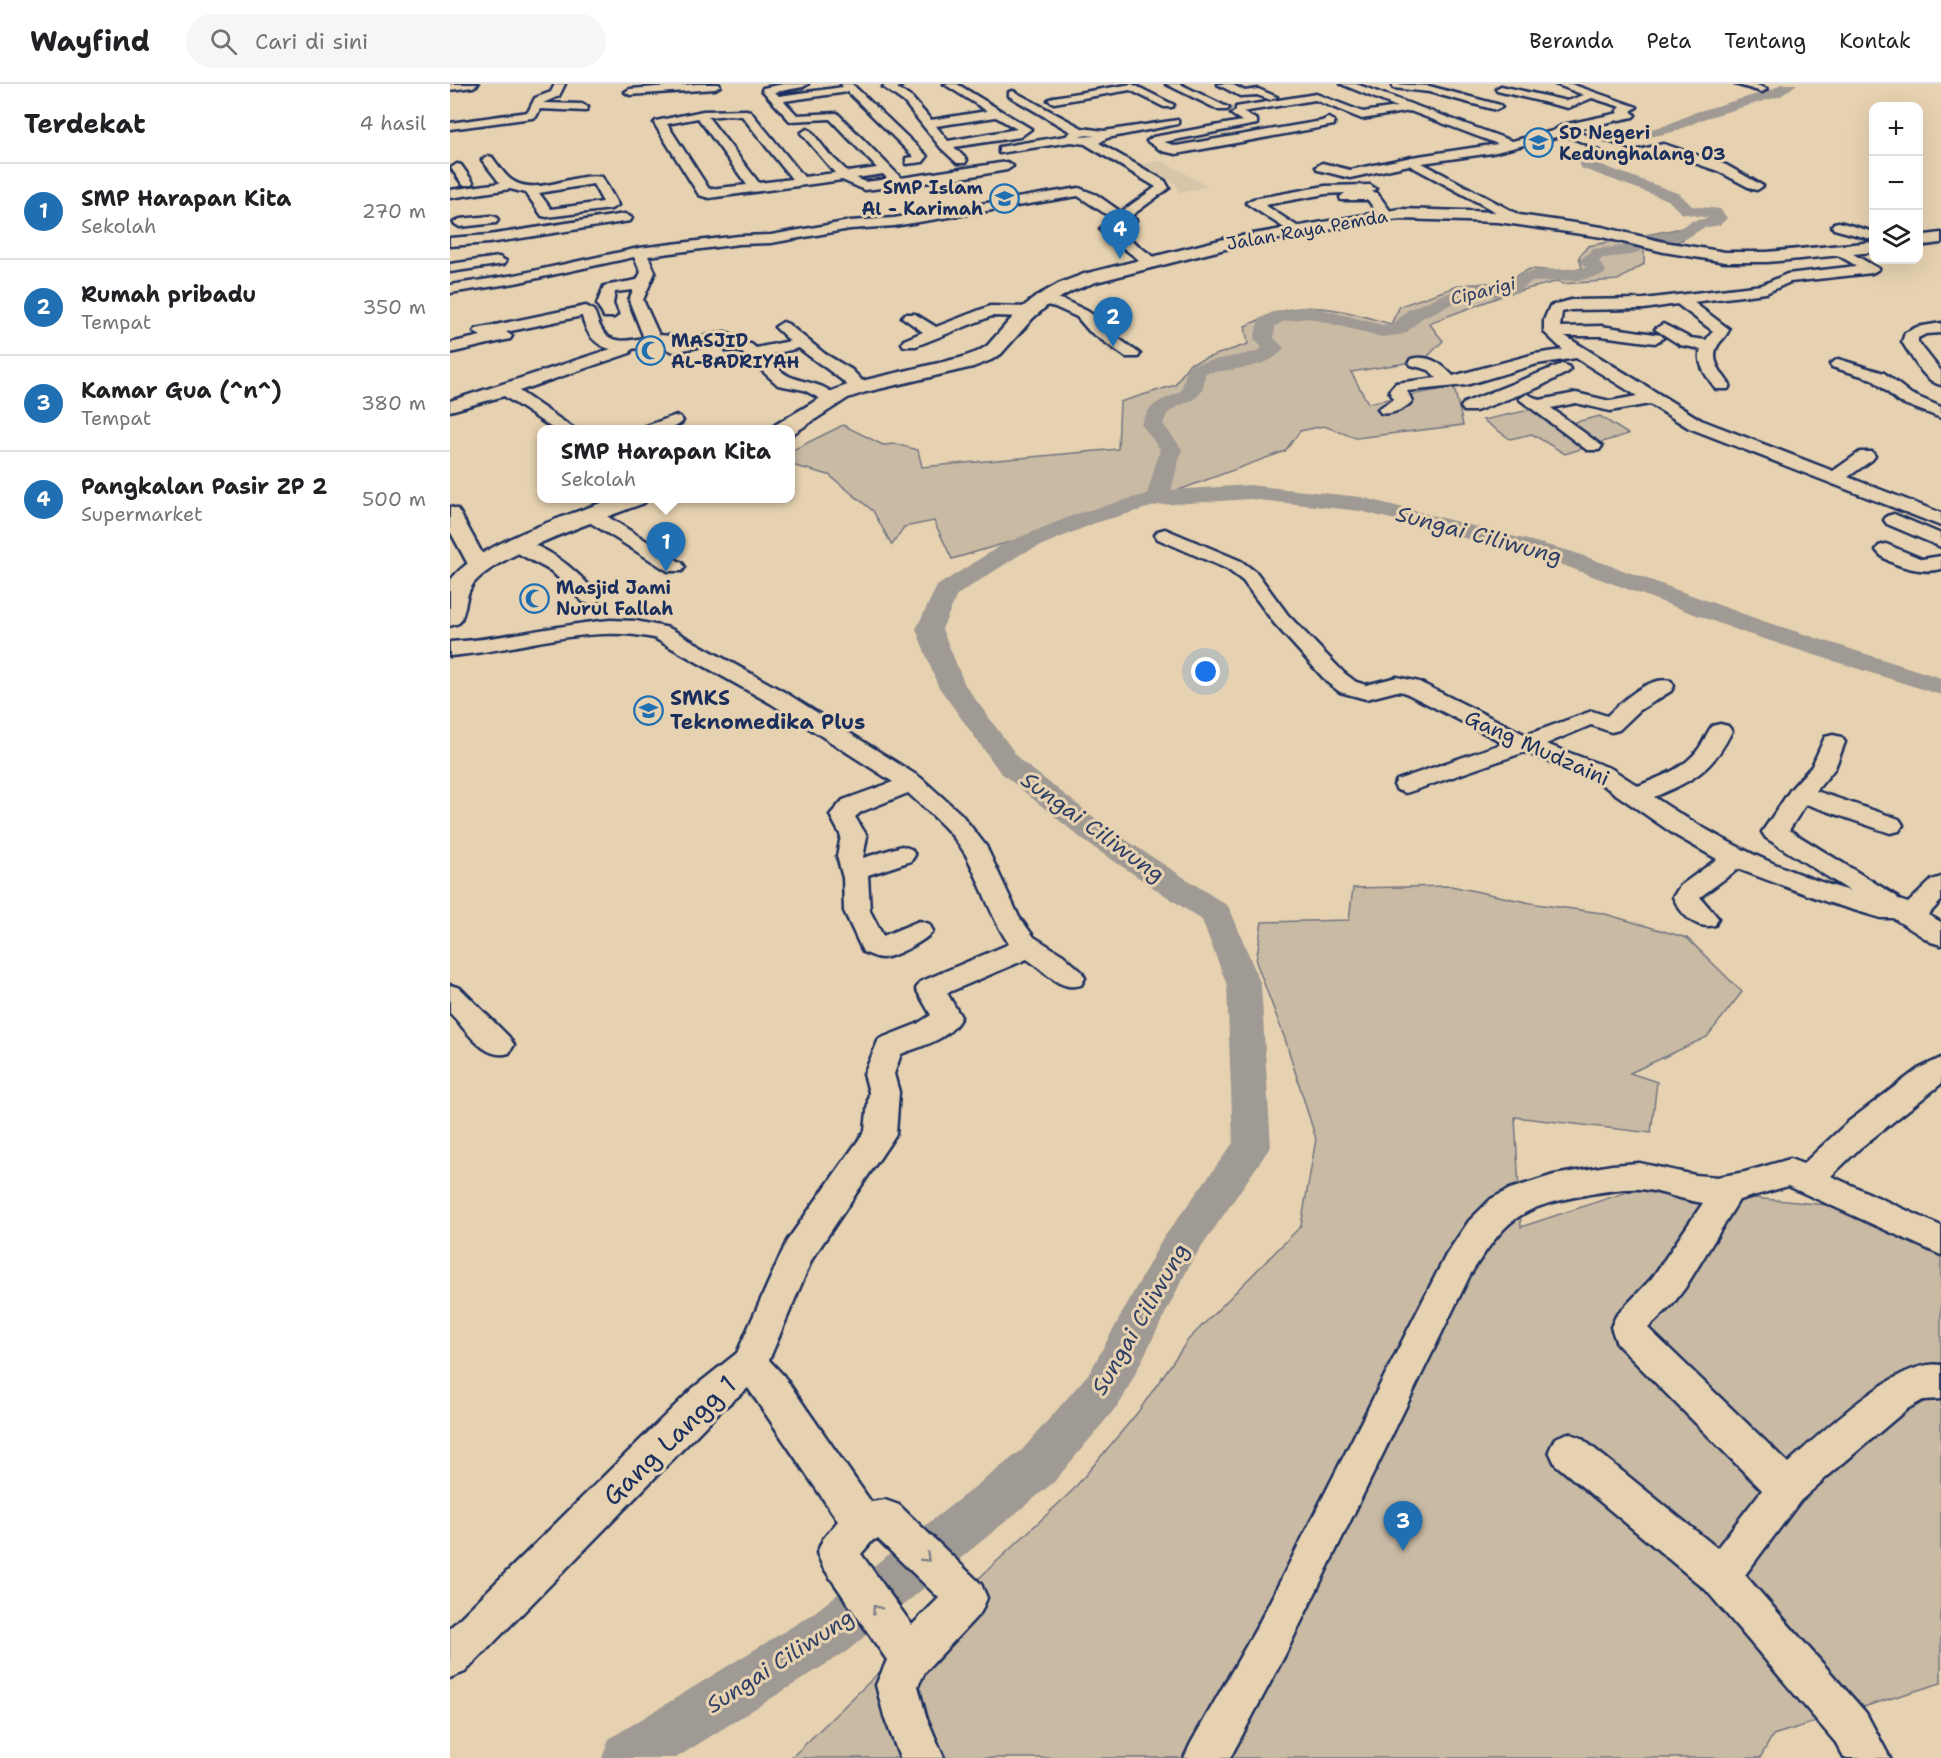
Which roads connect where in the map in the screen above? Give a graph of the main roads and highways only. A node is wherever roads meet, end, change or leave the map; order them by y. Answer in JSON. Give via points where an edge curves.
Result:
{"nodes":[{"id":1,"x":1941,"y":238,"type":"edge"},
{"id":2,"x":1923,"y":240,"type":"edge"},
{"id":3,"x":1869,"y":248,"type":"edge"},
{"id":4,"x":788,"y":425,"type":"edge"},
{"id":5,"x":624,"y":503,"type":"edge"},
{"id":6,"x":450,"y":618,"type":"edge"}],
"edges":[{"from":1,"to":2,"type":"main road"},
{"from":3,"to":4,"type":"main road","name":"Jalan Raya Pemda","via":[[1725,257],[1518,220],[1386,215],[1169,257],[1090,278],[1043,300],[984,356],[824,399]]},
{"from":5,"to":6,"type":"main road","via":[[479,566],[456,591]]}]}
